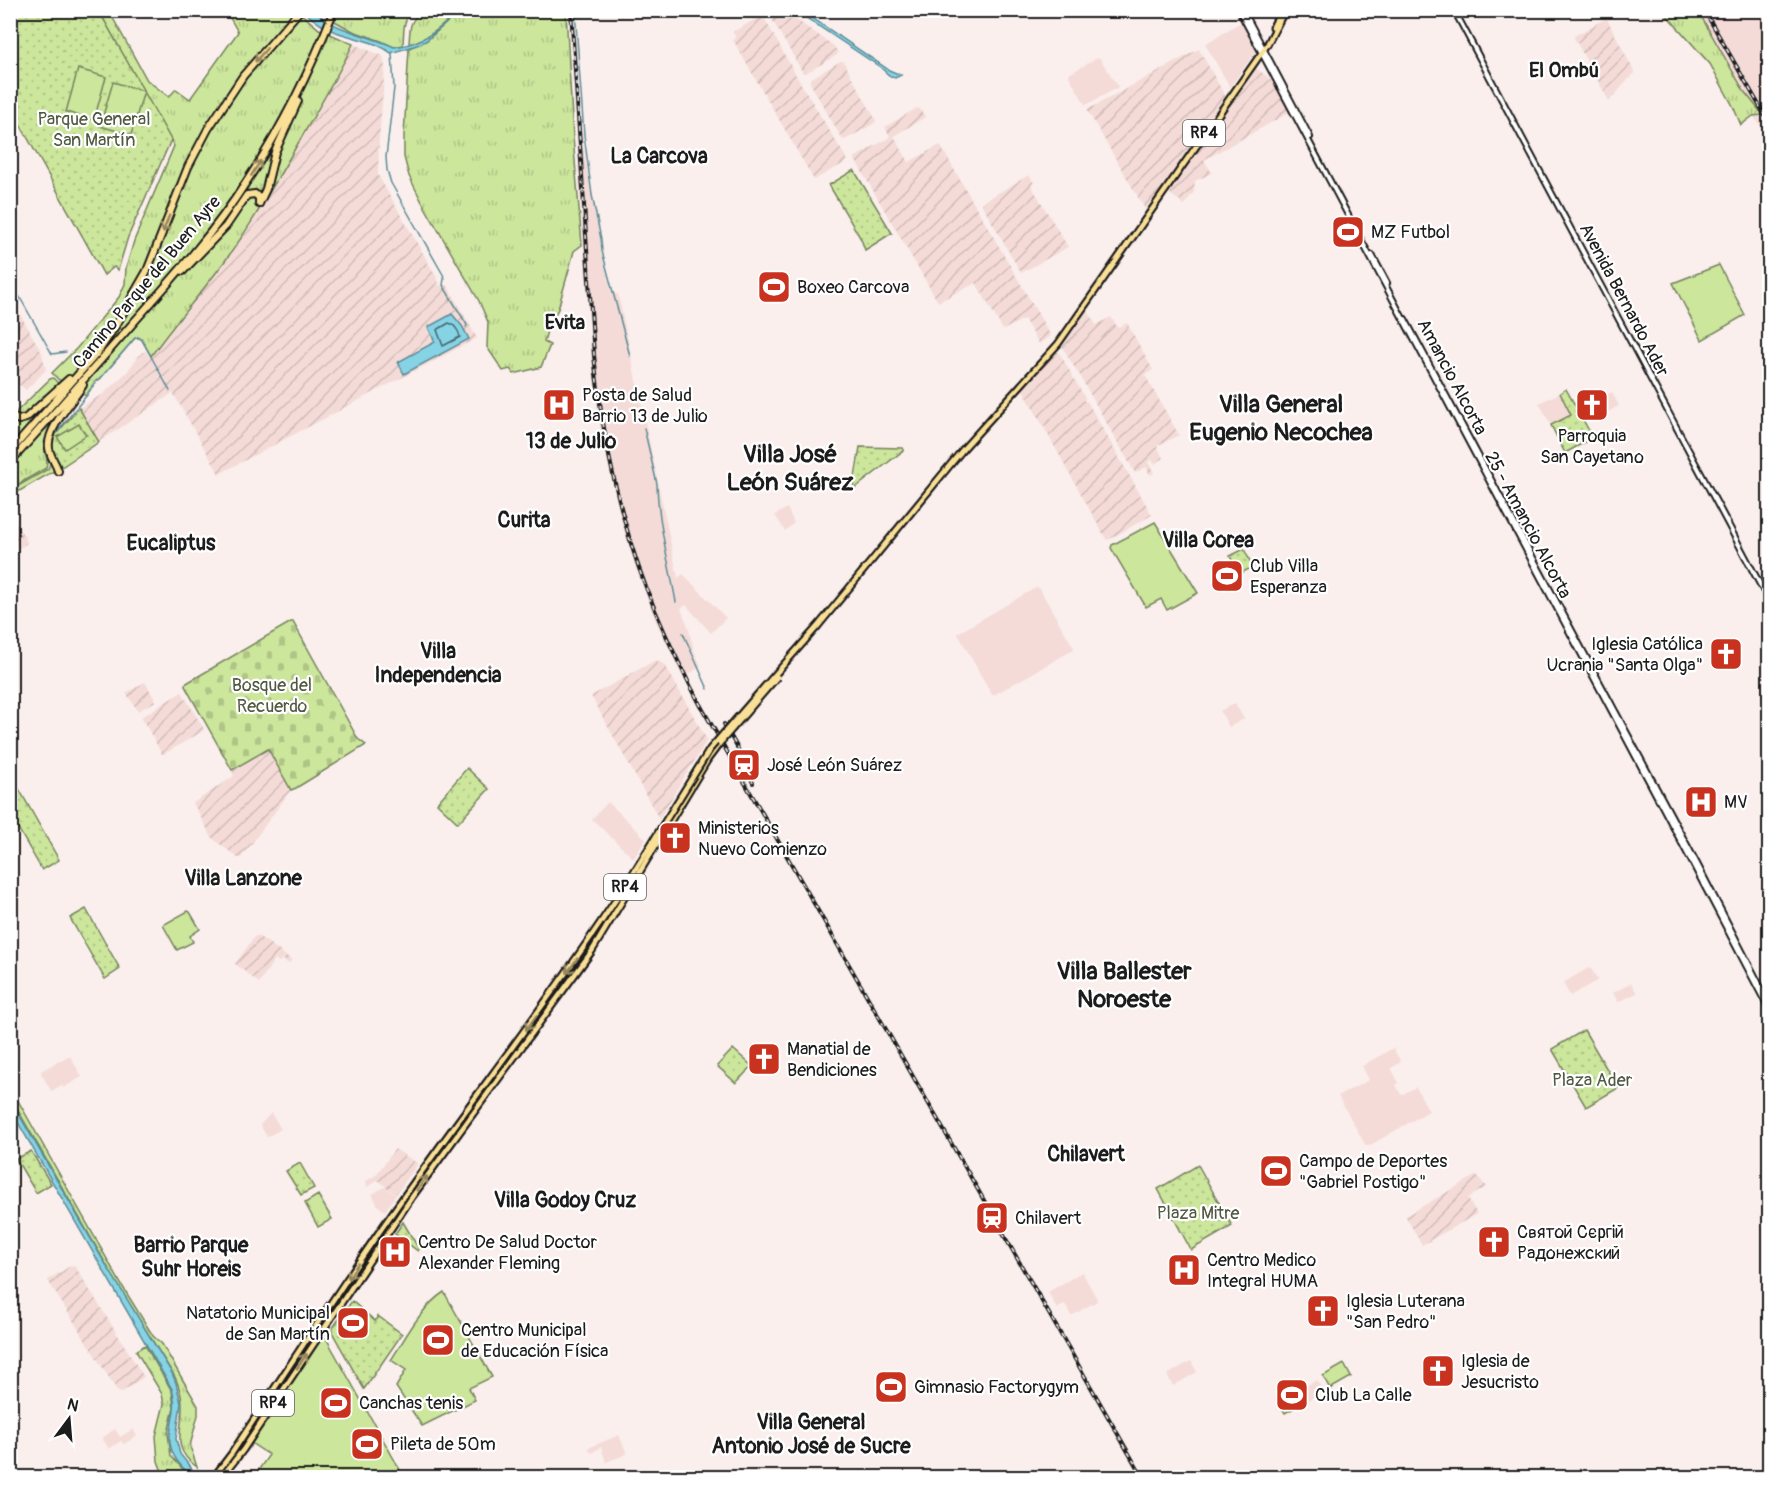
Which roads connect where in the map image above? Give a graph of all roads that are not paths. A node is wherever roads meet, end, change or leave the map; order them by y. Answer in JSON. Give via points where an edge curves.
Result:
{"nodes":[{"id":1,"x":334,"y":10,"type":"edge"},
{"id":2,"x":1241,"y":10,"type":"edge"},
{"id":3,"x":1283,"y":10,"type":"edge"},
{"id":4,"x":1454,"y":10,"type":"edge"},
{"id":5,"x":300,"y":11,"type":"edge"},
{"id":6,"x":1262,"y":50,"type":"junction"},
{"id":7,"x":309,"y":71,"type":"junction"},
{"id":8,"x":166,"y":286,"type":"junction"},
{"id":9,"x":92,"y":359,"type":"junction"},
{"id":10,"x":101,"y":360,"type":"junction"},
{"id":11,"x":10,"y":416,"type":"edge"},
{"id":12,"x":10,"y":452,"type":"edge"},
{"id":13,"x":10,"y":462,"type":"edge"},
{"id":14,"x":58,"y":471,"type":"dead end"},
{"id":15,"x":1770,"y":603,"type":"edge"},
{"id":16,"x":663,"y":829,"type":"junction"},
{"id":17,"x":634,"y":872,"type":"junction"},
{"id":18,"x":622,"y":883,"type":"dead end"},
{"id":19,"x":1770,"y":1005,"type":"edge"},
{"id":20,"x":1770,"y":1011,"type":"edge"},
{"id":21,"x":213,"y":1478,"type":"edge"},
{"id":22,"x":221,"y":1478,"type":"edge"}],
"edges":[{"from":1,"to":7,"type":"highway","name":"Camino Parque del Buen Ayre"},
{"from":2,"to":6,"type":"main road"},
{"from":3,"to":6,"type":"main road","number":"RP4"},
{"from":4,"to":15,"type":"main road","name":"Avenida Bernardo Ader"},
{"from":5,"to":9,"type":"highway","name":"Camino Parque del Buen Ayre","one_way":true,"via":[[250,67],[215,116],[188,167],[138,288]]},
{"from":6,"to":16,"type":"main road","number":"RP4","bridge":true,"via":[[1058,344],[964,448],[780,671],[710,749]]},
{"from":6,"to":19,"type":"main road","name":"Amancio Alcorta"},
{"from":6,"to":20,"type":"main road","name":"25 - Amancio Alcorta"},
{"from":8,"to":7,"type":"highway","name":"Camino Parque del Buen Ayre","one_way":true,"via":[[246,184]]},
{"from":7,"to":8,"type":"highway","via":[[258,204],[255,194],[247,195],[226,226]]},
{"from":8,"to":10,"type":"highway","name":"Camino Parque del Buen Ayre"},
{"from":9,"to":11,"type":"highway","via":[[26,418]]},
{"from":9,"to":12,"type":"highway","name":"Camino Parque del Buen Ayre"},
{"from":10,"to":13,"type":"highway","name":"Camino Parque del Buen Ayre"},
{"from":10,"to":14,"type":"highway","via":[[51,432],[49,449]]},
{"from":16,"to":17,"type":"main road","number":"RP4"},
{"from":22,"to":16,"type":"main road","number":"RP4","one_way":true,"via":[[412,1197],[592,951]]},
{"from":17,"to":18,"type":"main road"},
{"from":17,"to":21,"type":"main road","number":"RP4","one_way":true,"via":[[569,970],[386,1222]]}]}
